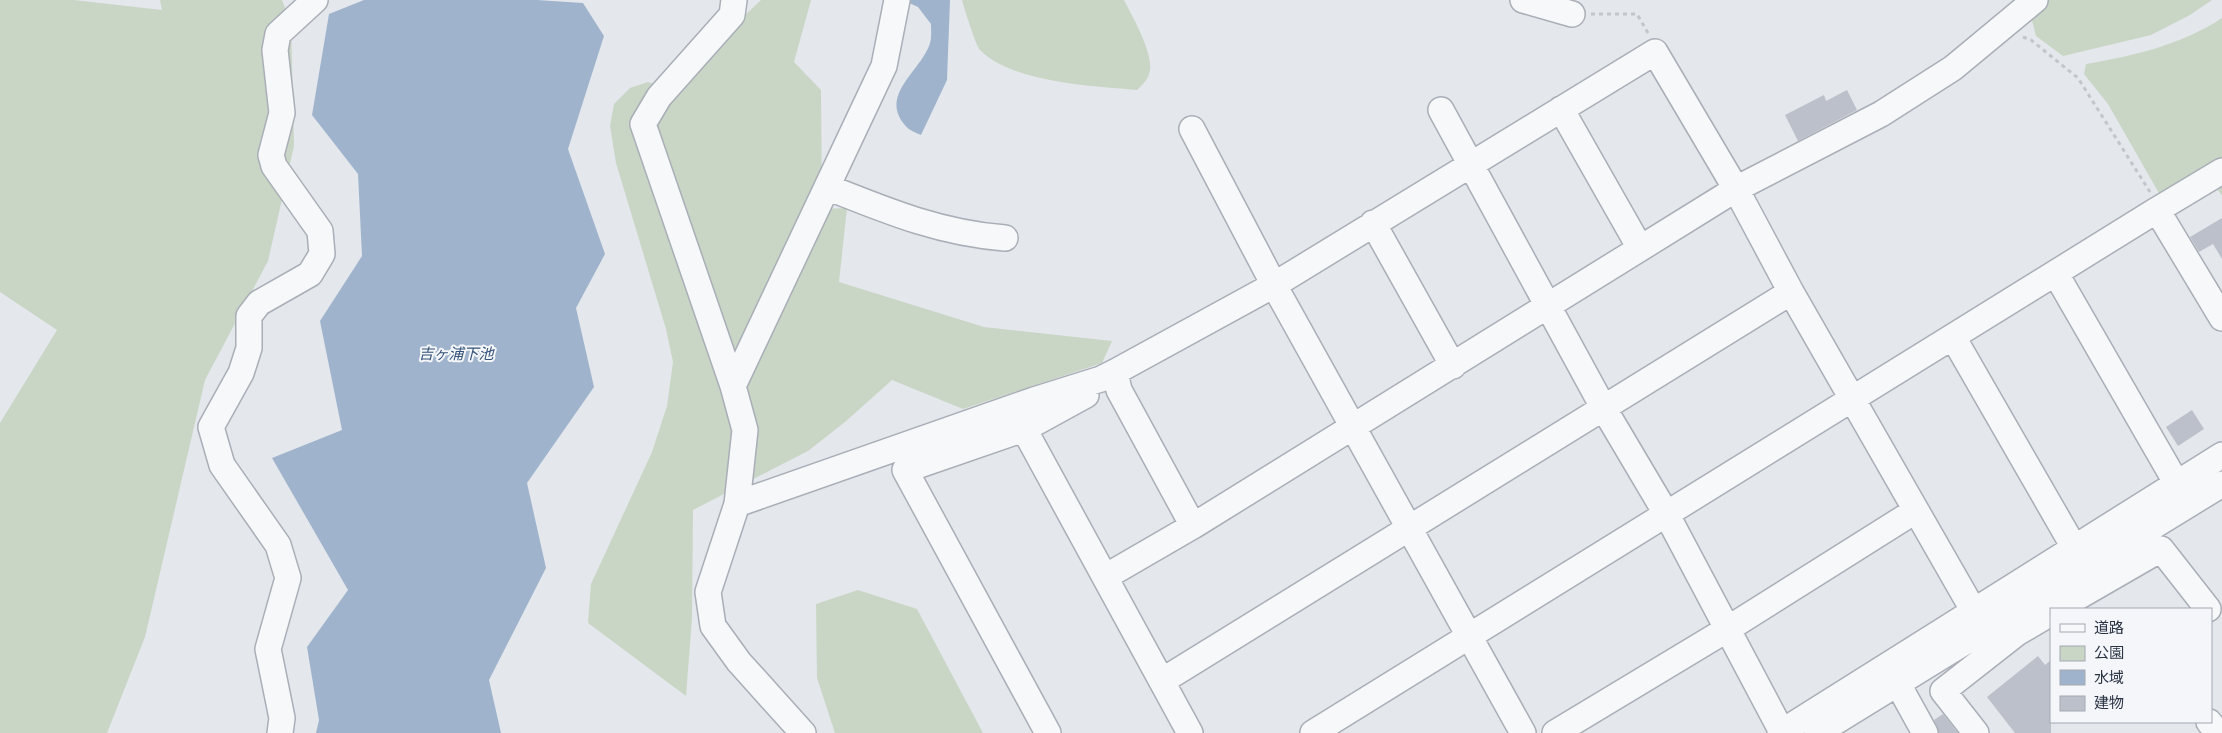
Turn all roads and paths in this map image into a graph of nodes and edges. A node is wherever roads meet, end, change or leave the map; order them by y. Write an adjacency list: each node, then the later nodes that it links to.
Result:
1 (315, 0): 52 (street)
2 (734, 0): 28 (street)
3 (898, 0): 14 (street)
4 (1523, 0): 6 (street)
5 (2035, 0): 7 (street)
6 (1572, 14): 8 (path)
7 (2002, 27): 15 (street); 16 (path)
8 (1655, 52): 9 (street); 15 (street)
9 (1561, 109): 12 (street); 19 (street)
10 (1441, 110): 12 (street)
11 (1192, 129): 21 (street)
12 (1471, 164): 17 (street); 23 (street)
13 (2222, 171): 16 (street)
14 (827, 187): 18 (street); 28 (street)
15 (1736, 189): 19 (street); 22 (street)
16 (2158, 210): 20 (street); 24 (street)
17 (1373, 223): 21 (street); 26 (street)
18 (1005, 238)
19 (1640, 248): 23 (street)
20 (2056, 274): 25 (street); 34 (street)
21 (1274, 285): 27 (street); 31 (street)
22 (1791, 292): 29 (street); 30 (street)
23 (1549, 306): 26 (street); 30 (street)
24 (2222, 318)
25 (1954, 337): 29 (street); 41 (street)
26 (1453, 366): 31 (street)
27 (1108, 375): 32 (street); 36 (street); 39 (street)
28 (733, 386): 36 (street)
29 (1853, 400): 37 (street); 38 (street)
30 (1603, 407): 38 (street); 40 (street)
31 (1353, 427): 39 (street); 40 (street)
32 (1024, 429): 42 (street); 54 (street)
33 (2222, 455): 34 (street)
34 (2178, 484): 41 (street)
35 (2222, 484): 47 (street)
36 (737, 504): 53 (street)
37 (1915, 511): 46 (street); 48 (street)
38 (1667, 516): 48 (street); 49 (street)
39 (1193, 526): 42 (street)
40 (1411, 528): 49 (street); 50 (street)
41 (2075, 549): 46 (street)
42 (1105, 578): 50 (street)
43 (2060, 608): 44 (street)
44 (2207, 608)
45 (2050, 613): 47 (street)
46 (1979, 620): 47 (street); 51 (street); 59 (street)
47 (2011, 625): 62 (street)
48 (1726, 630): 58 (street); 59 (street)
49 (1470, 636): 56 (street); 57 (street)
50 (1162, 681): 55 (street)
51 (1898, 684): 60 (street); 61 (street)
52 (280, 733)
53 (804, 733)
54 (1048, 733)
55 (1190, 733)
56 (1313, 733)
57 (1523, 733)
58 (1555, 733)
59 (1781, 733)
60 (1816, 733)
61 (1925, 733)
62 (1976, 733)

